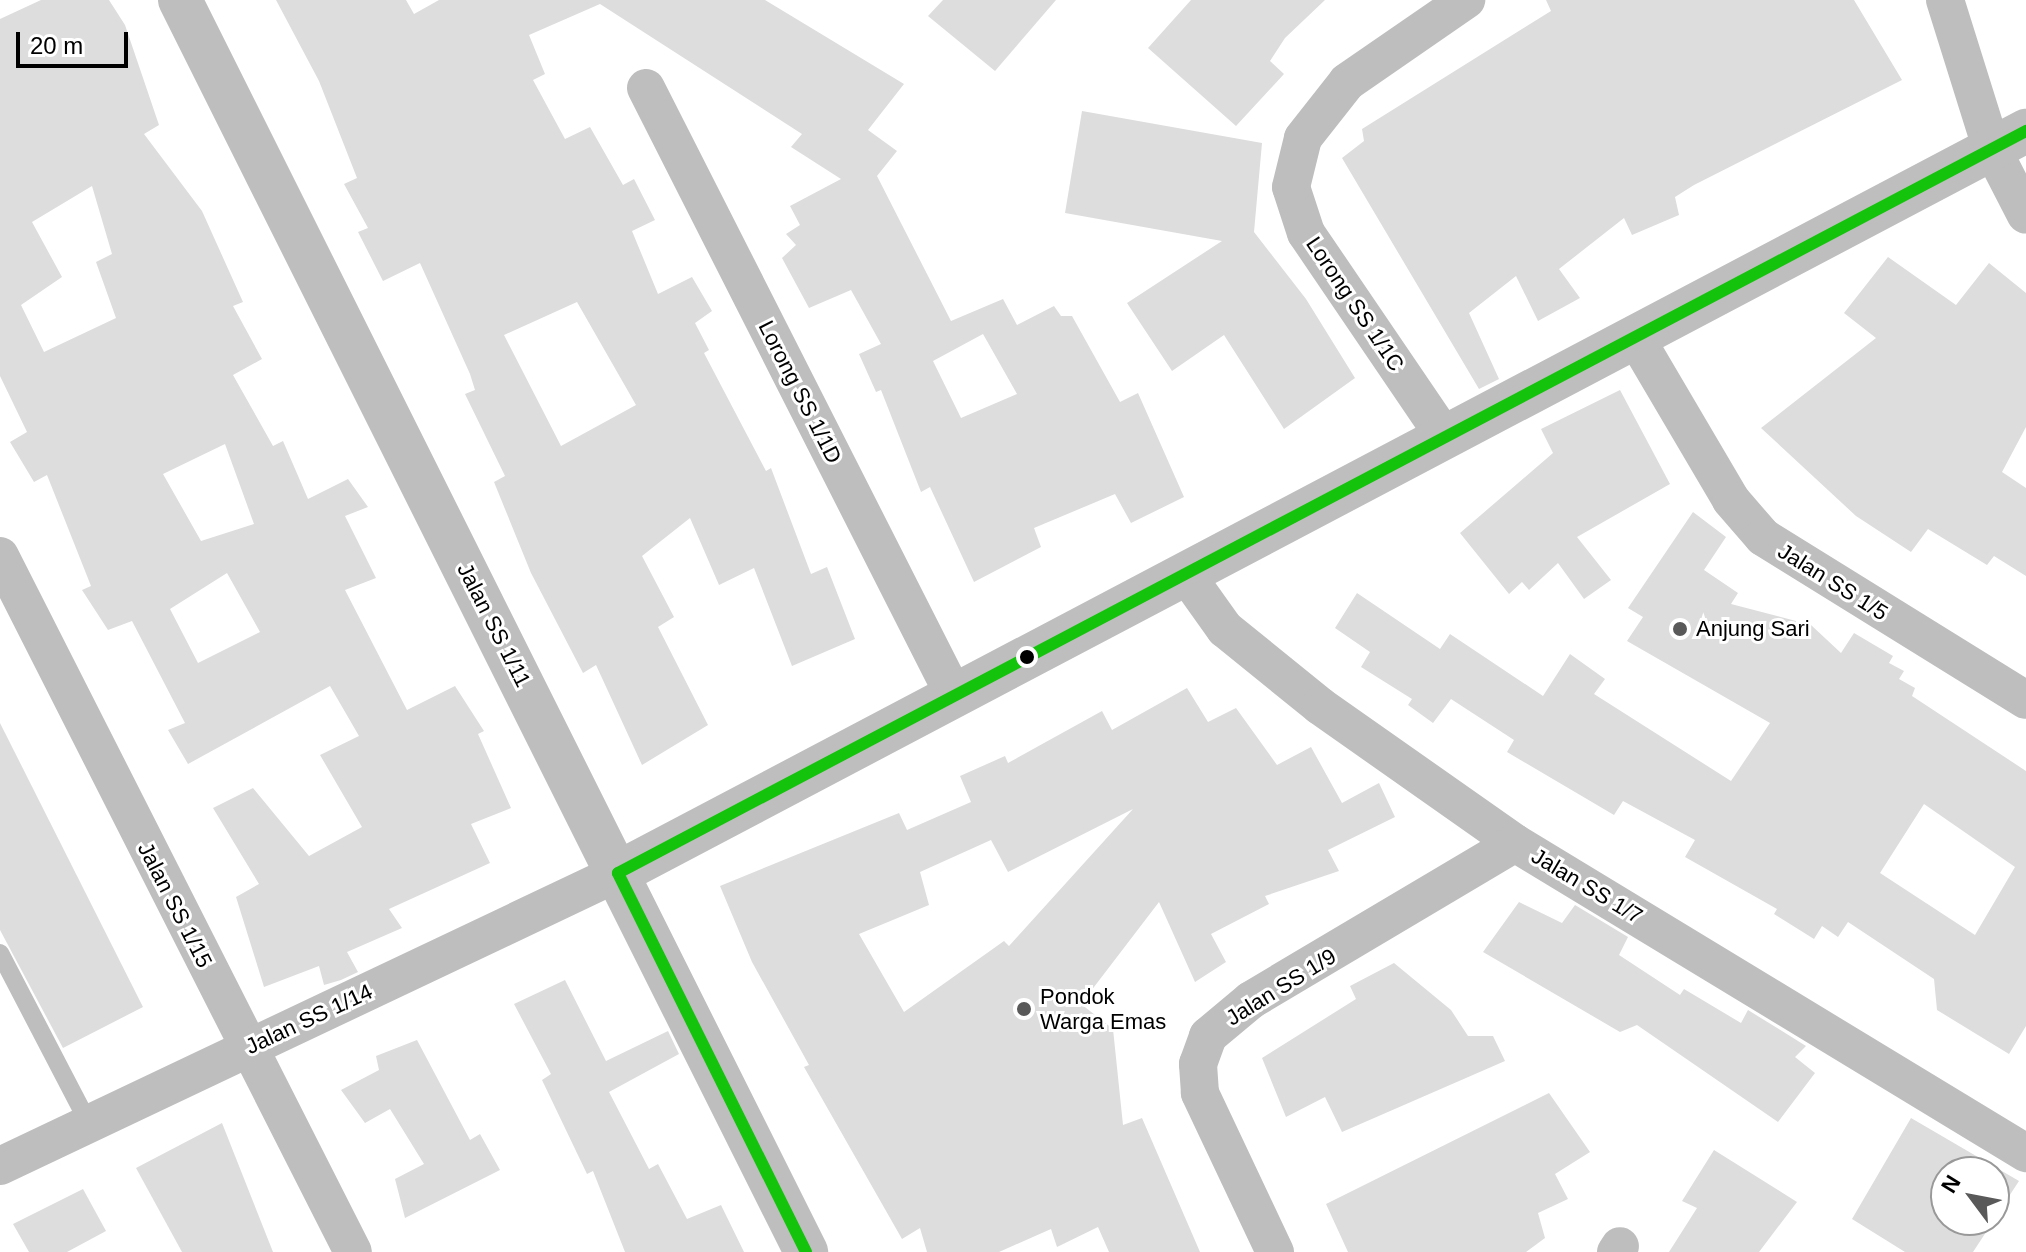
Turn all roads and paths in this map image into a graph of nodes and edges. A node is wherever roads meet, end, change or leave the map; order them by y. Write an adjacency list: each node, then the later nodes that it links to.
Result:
1 (180, 0): 14 (street, Jalan SS 1/11)
2 (1466, 0): 8 (street, Lorong SS 1/1C)
3 (1945, 0): 5 (street)
4 (646, 88): 11 (street, Lorong SS 1/1D)
5 (2008, 139): 6 (street); 7 (street)
6 (2026, 215)
7 (1634, 335): 8 (street); 12 (street, Jalan SS 1/5)
8 (1444, 436): 10 (street)
9 (0, 556): 16 (street, Jalan SS 1/15)
10 (1185, 573): 11 (street); 13 (street, Jalan SS 1/7)
11 (954, 695): 14 (street)
12 (2026, 700)
13 (1515, 843): 18 (street, Jalan SS 1/7); 22 (street, Jalan SS 1/9)
14 (618, 873): 16 (street, Jalan SS 1/14); 21 (street, Jalan SS 1/11)
15 (0, 953): 17 (lane)
16 (247, 1049): 17 (street, Jalan SS 1/14); 20 (street, Jalan SS 1/15)
17 (88, 1122): 19 (street, Jalan SS 1/14)
18 (2026, 1153)
19 (0, 1166)
20 (353, 1252)
21 (806, 1252)
22 (1275, 1252)

